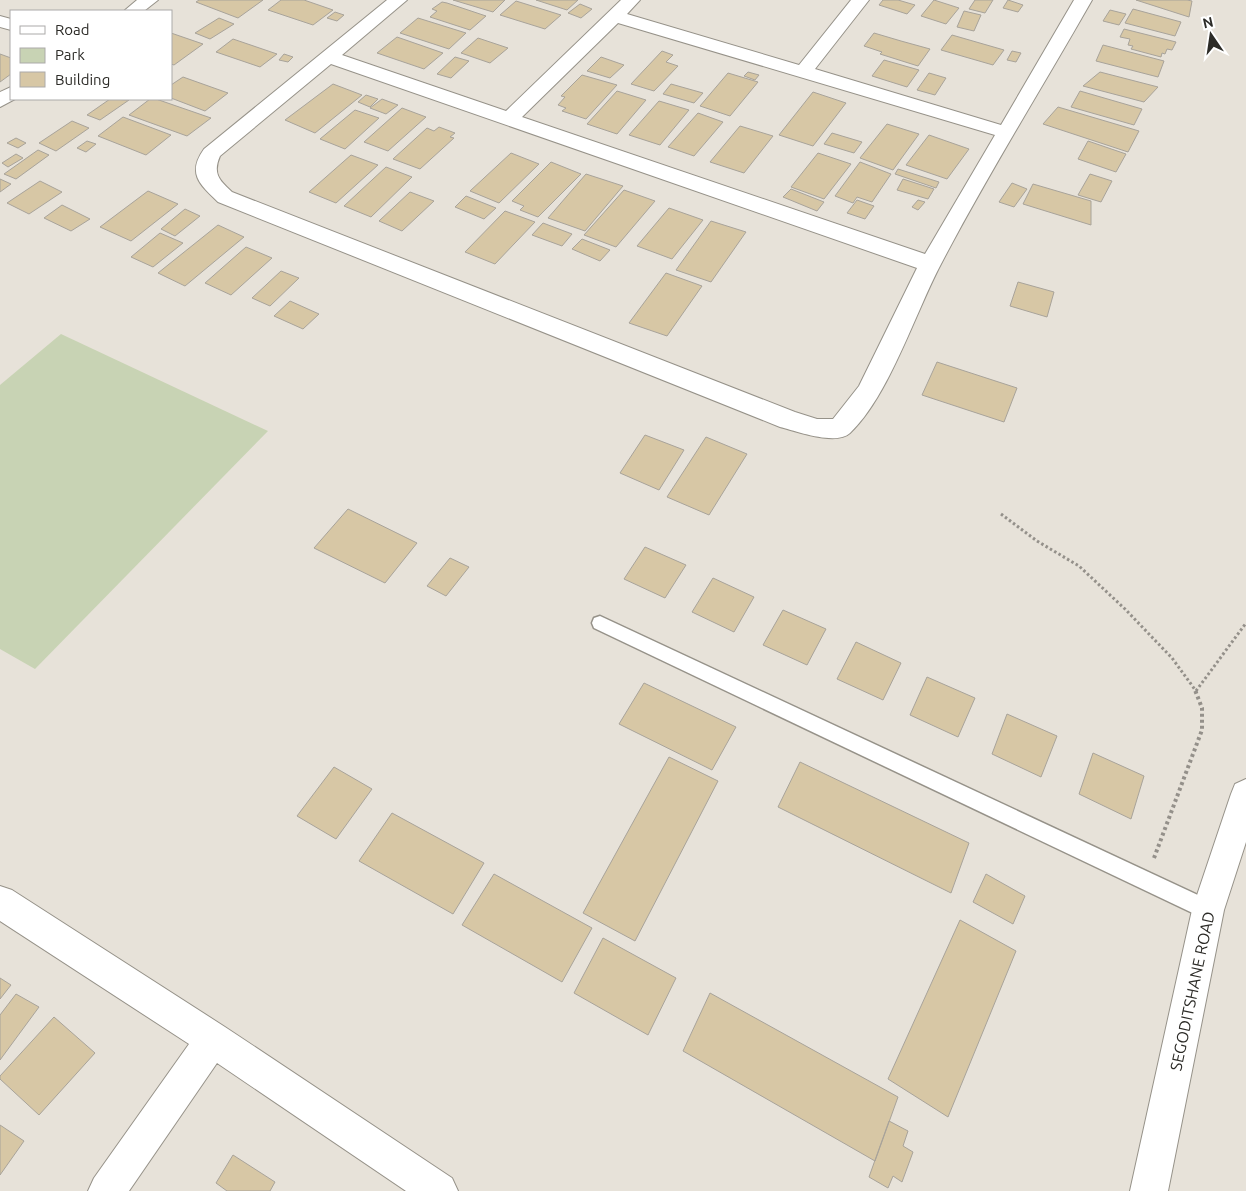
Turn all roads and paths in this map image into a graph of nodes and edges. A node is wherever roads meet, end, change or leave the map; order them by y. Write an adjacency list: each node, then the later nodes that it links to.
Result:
1 (149, 0): 6 (street)
2 (398, 0): 8 (street)
3 (631, 0): 7 (street)
4 (860, 0): 9 (street)
5 (1083, 0): 11 (street)
6 (134, 10)
7 (615, 16): 9 (street); 10 (street)
8 (329, 57): 10 (street); 12 (street)
9 (804, 71): 11 (street)
10 (509, 118): 12 (street)
11 (1005, 132): 12 (street)
12 (930, 264)
13 (1001, 514): 16 (path)
14 (600, 623): 18 (lane)
15 (1246, 623): 16 (path)
16 (1196, 691): 18 (path)
17 (1246, 794): 20 (street, SEGODITSHANE ROAD)
18 (1145, 881): 20 (lane)
19 (0, 902): 21 (street)
20 (1208, 910): 24 (street, SEGODITSHANE ROAD)
21 (213, 1039): 22 (street); 23 (street)
22 (107, 1191)
23 (439, 1191)
24 (1149, 1191)

